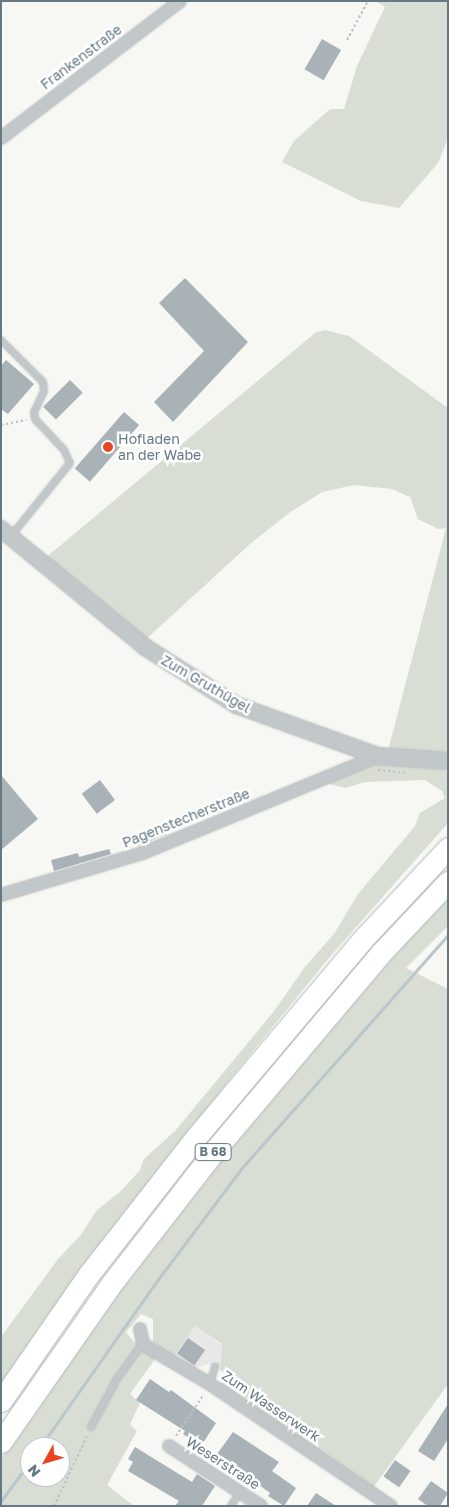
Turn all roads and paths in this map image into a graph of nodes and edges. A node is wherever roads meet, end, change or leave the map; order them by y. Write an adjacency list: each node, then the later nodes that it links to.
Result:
1 (180, 1): 4 (street, Frankenstraße)
2 (368, 1): 3 (path)
3 (346, 40)
4 (1, 138)
5 (1, 340): 6 (lane)
6 (35, 419): 7 (path); 8 (lane)
7 (1, 425)
8 (6, 533): 9 (street, Zum Gruthügel)
9 (378, 756): 10 (street, Zum Gruthügel); 13 (street, Pagenstecherstraße)
10 (448, 761)
11 (448, 848): 18 (highway, B 68)
12 (448, 882): 20 (highway, B 68)
13 (1, 895)
14 (140, 1329): 15 (street)
15 (142, 1343): 17 (street, Zum Wasserwerk); 19 (lane)
16 (215, 1367): 17 (lane)
17 (210, 1384): 21 (path); 26 (street, Zum Wasserwerk)
18 (1, 1401)
19 (91, 1426): 23 (path)
20 (1, 1442)
21 (169, 1446): 22 (street, Weserstraße)
22 (240, 1492): 24 (lane); 25 (street, Weserstraße)
23 (54, 1506)
24 (231, 1506)
25 (261, 1506)
26 (391, 1506)

